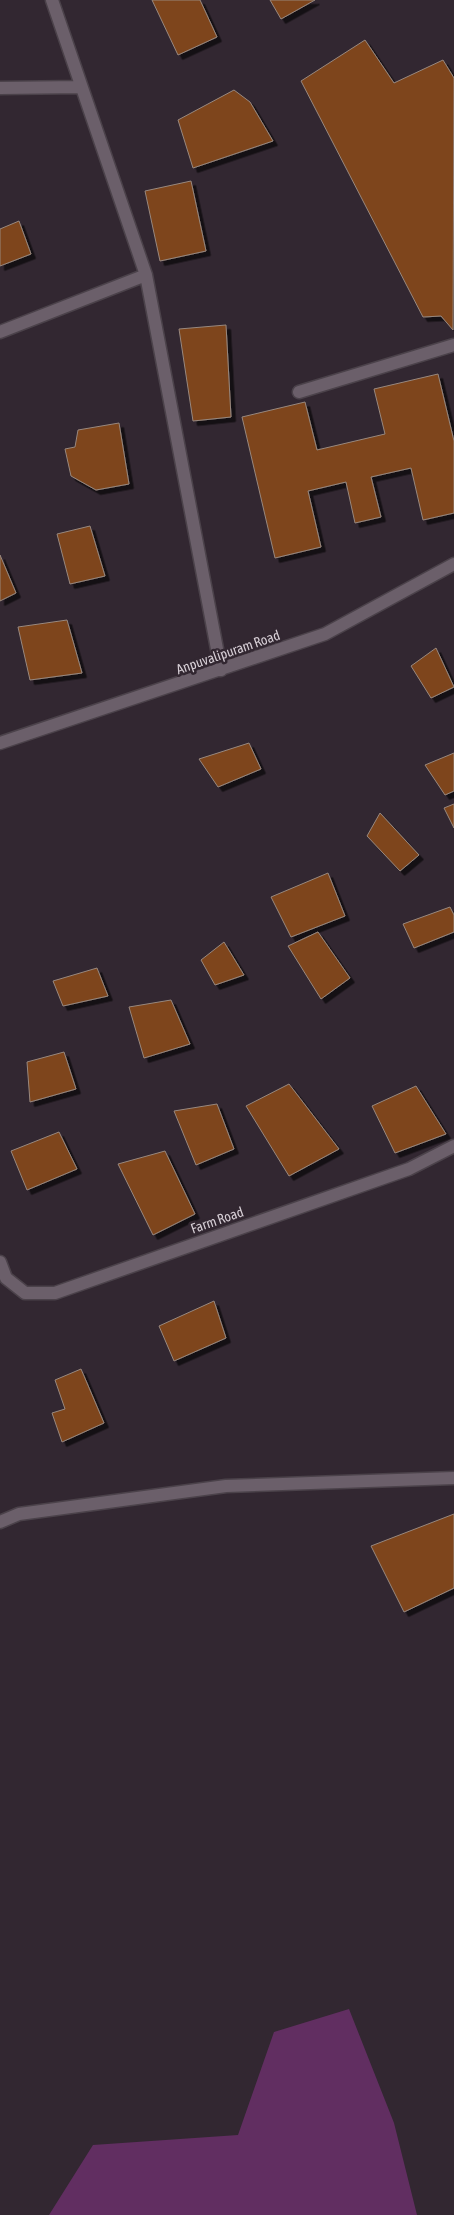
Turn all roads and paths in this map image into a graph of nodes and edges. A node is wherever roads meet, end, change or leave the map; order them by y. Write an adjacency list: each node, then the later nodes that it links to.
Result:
1 (52, 0): 2 (street)
2 (81, 87): 3 (street); 4 (street)
3 (0, 88)
4 (146, 275): 5 (street); 9 (street)
5 (0, 332)
6 (454, 344): 7 (street)
7 (299, 392)
8 (454, 564): 9 (street, Anpuvalipuram Road)
9 (221, 670): 10 (street, Anpuvalipuram Road)
10 (0, 743)
11 (454, 1146): 12 (street, Farm Road)
12 (0, 1262)
13 (454, 1478): 14 (street)
14 (0, 1522)

